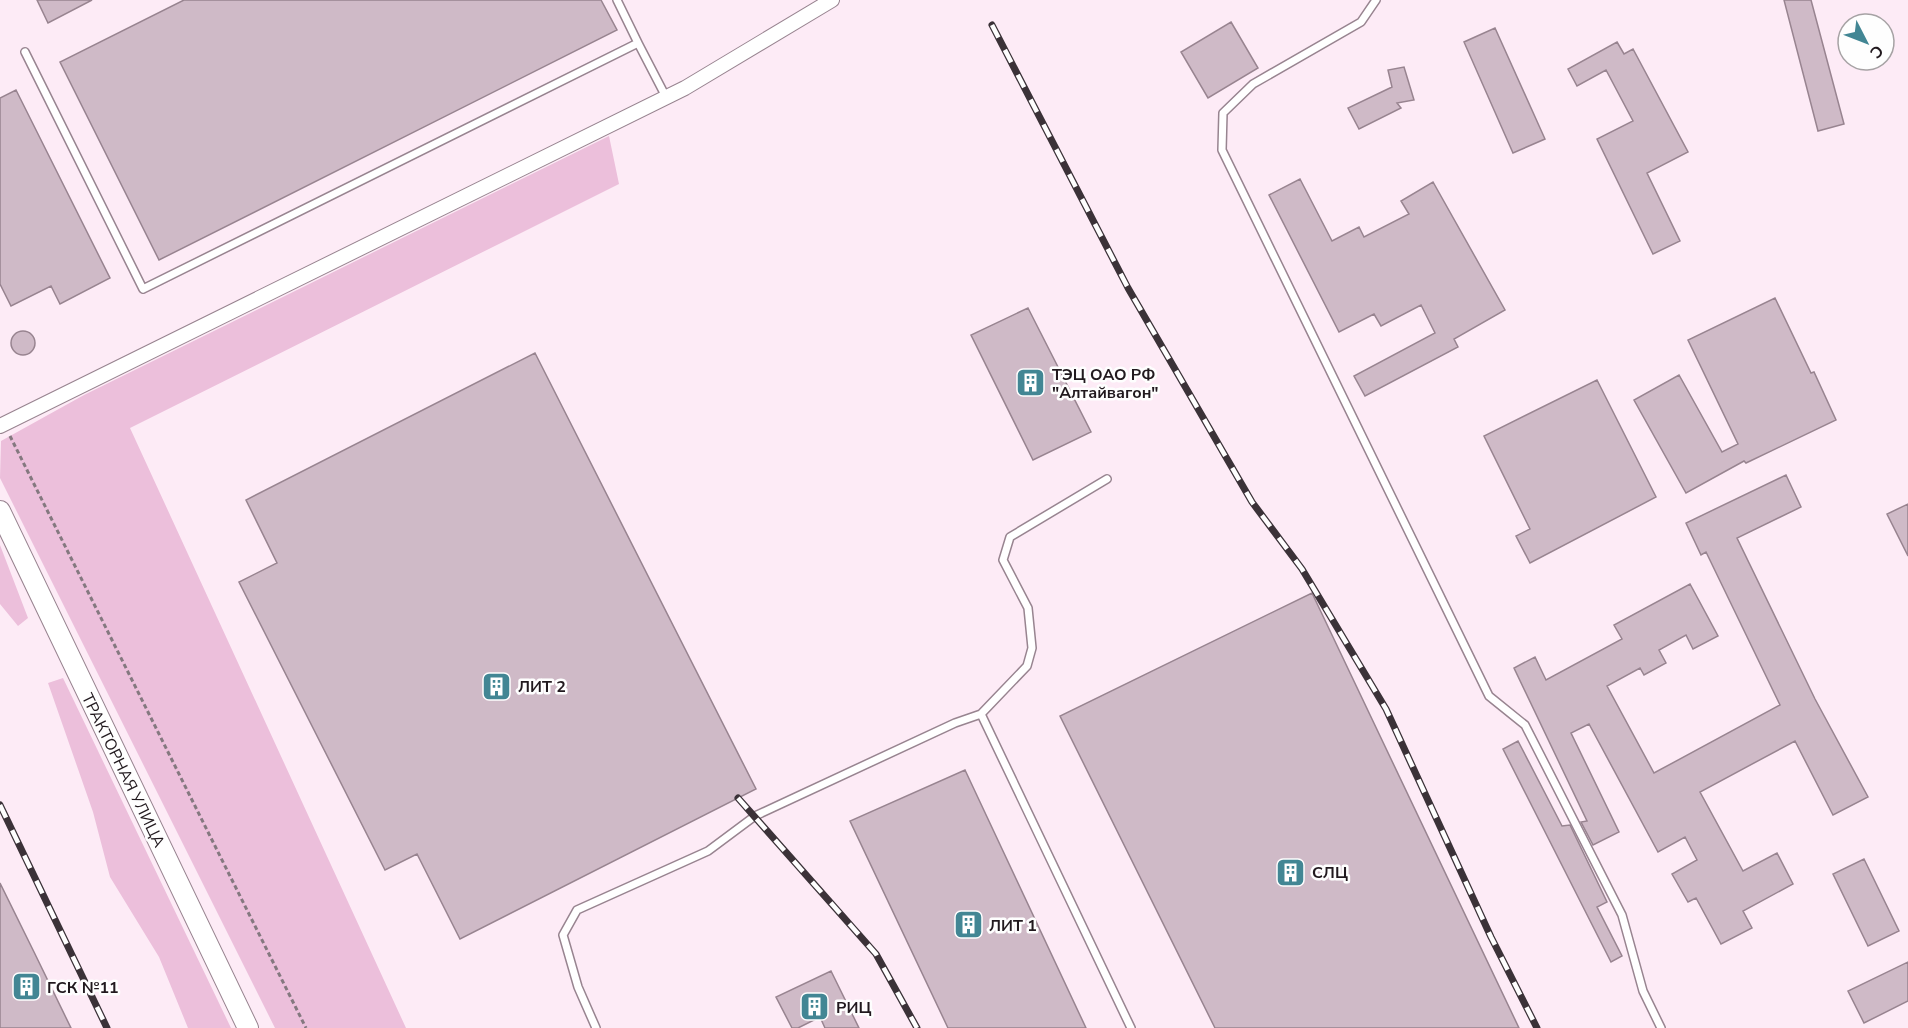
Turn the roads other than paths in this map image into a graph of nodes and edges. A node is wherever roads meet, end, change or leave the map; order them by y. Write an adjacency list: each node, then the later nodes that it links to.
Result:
1 (617, 0): 4 (lane)
2 (832, 0): 6 (street)
3 (1376, 0): 14 (lane)
4 (638, 43): 5 (lane); 6 (lane)
5 (25, 52)
6 (666, 97): 7 (street)
7 (2, 425)
8 (1107, 479): 10 (lane)
9 (0, 511): 11 (street, ТРАКТОРНАЯ УЛИЦА)
10 (981, 714): 12 (lane); 13 (lane)
11 (248, 1028)
12 (597, 1028)
13 (1131, 1028)
14 (1661, 1028)

